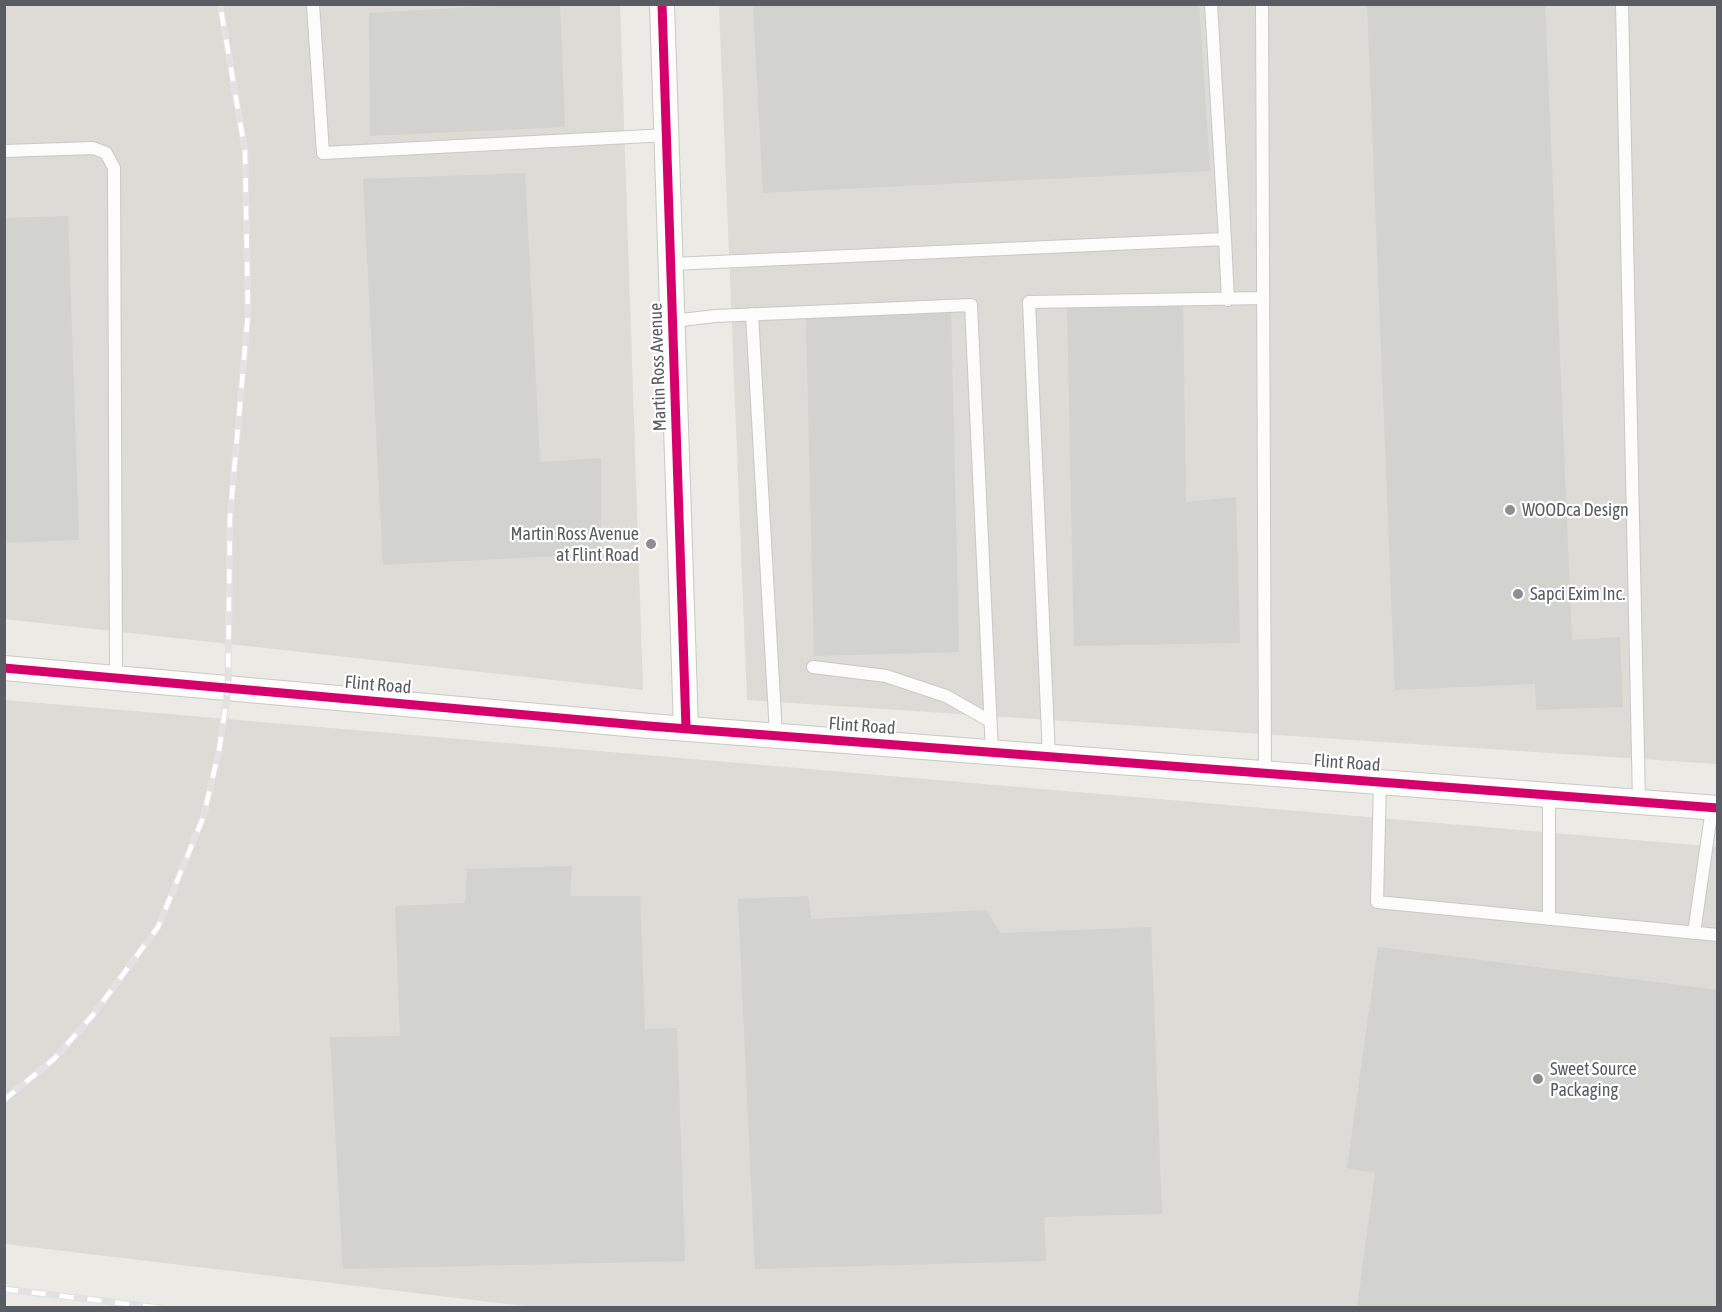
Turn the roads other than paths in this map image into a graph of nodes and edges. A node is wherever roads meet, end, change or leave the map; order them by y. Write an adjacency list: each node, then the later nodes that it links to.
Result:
1 (313, 4): 6 (lane)
2 (662, 4): 6 (street, Martin Ross Avenue)
3 (1211, 4): 8 (lane)
4 (1263, 4): 10 (lane)
5 (1622, 4): 25 (lane)
6 (668, 135): 9 (street, Martin Ross Avenue)
7 (4, 151): 16 (lane)
8 (1226, 239): 9 (lane); 11 (lane)
9 (672, 264): 13 (street, Martin Ross Avenue)
10 (1262, 298): 11 (lane); 22 (lane)
11 (1228, 300): 21 (lane)
12 (752, 314): 13 (lane); 17 (lane); 19 (lane)
13 (674, 321): 18 (street, Martin Ross Avenue)
14 (4, 668): 16 (street, Flint Road)
15 (813, 668): 17 (lane)
16 (116, 678): 18 (street, Flint Road)
17 (990, 721): 20 (lane)
18 (686, 728): 19 (street, Flint Road)
19 (776, 735): 20 (street, Flint Road)
20 (992, 752): 21 (street, Flint Road)
21 (1049, 757): 22 (street, Flint Road)
22 (1265, 773): 23 (street, Flint Road)
23 (1380, 782): 24 (street, Flint Road); 27 (lane)
24 (1549, 795): 25 (street, Flint Road); 27 (lane)
25 (1639, 802): 26 (street, Flint Road)
26 (1715, 808): 28 (lane)
27 (1549, 919): 28 (lane)
28 (1694, 933): 29 (lane)
29 (1718, 935)

